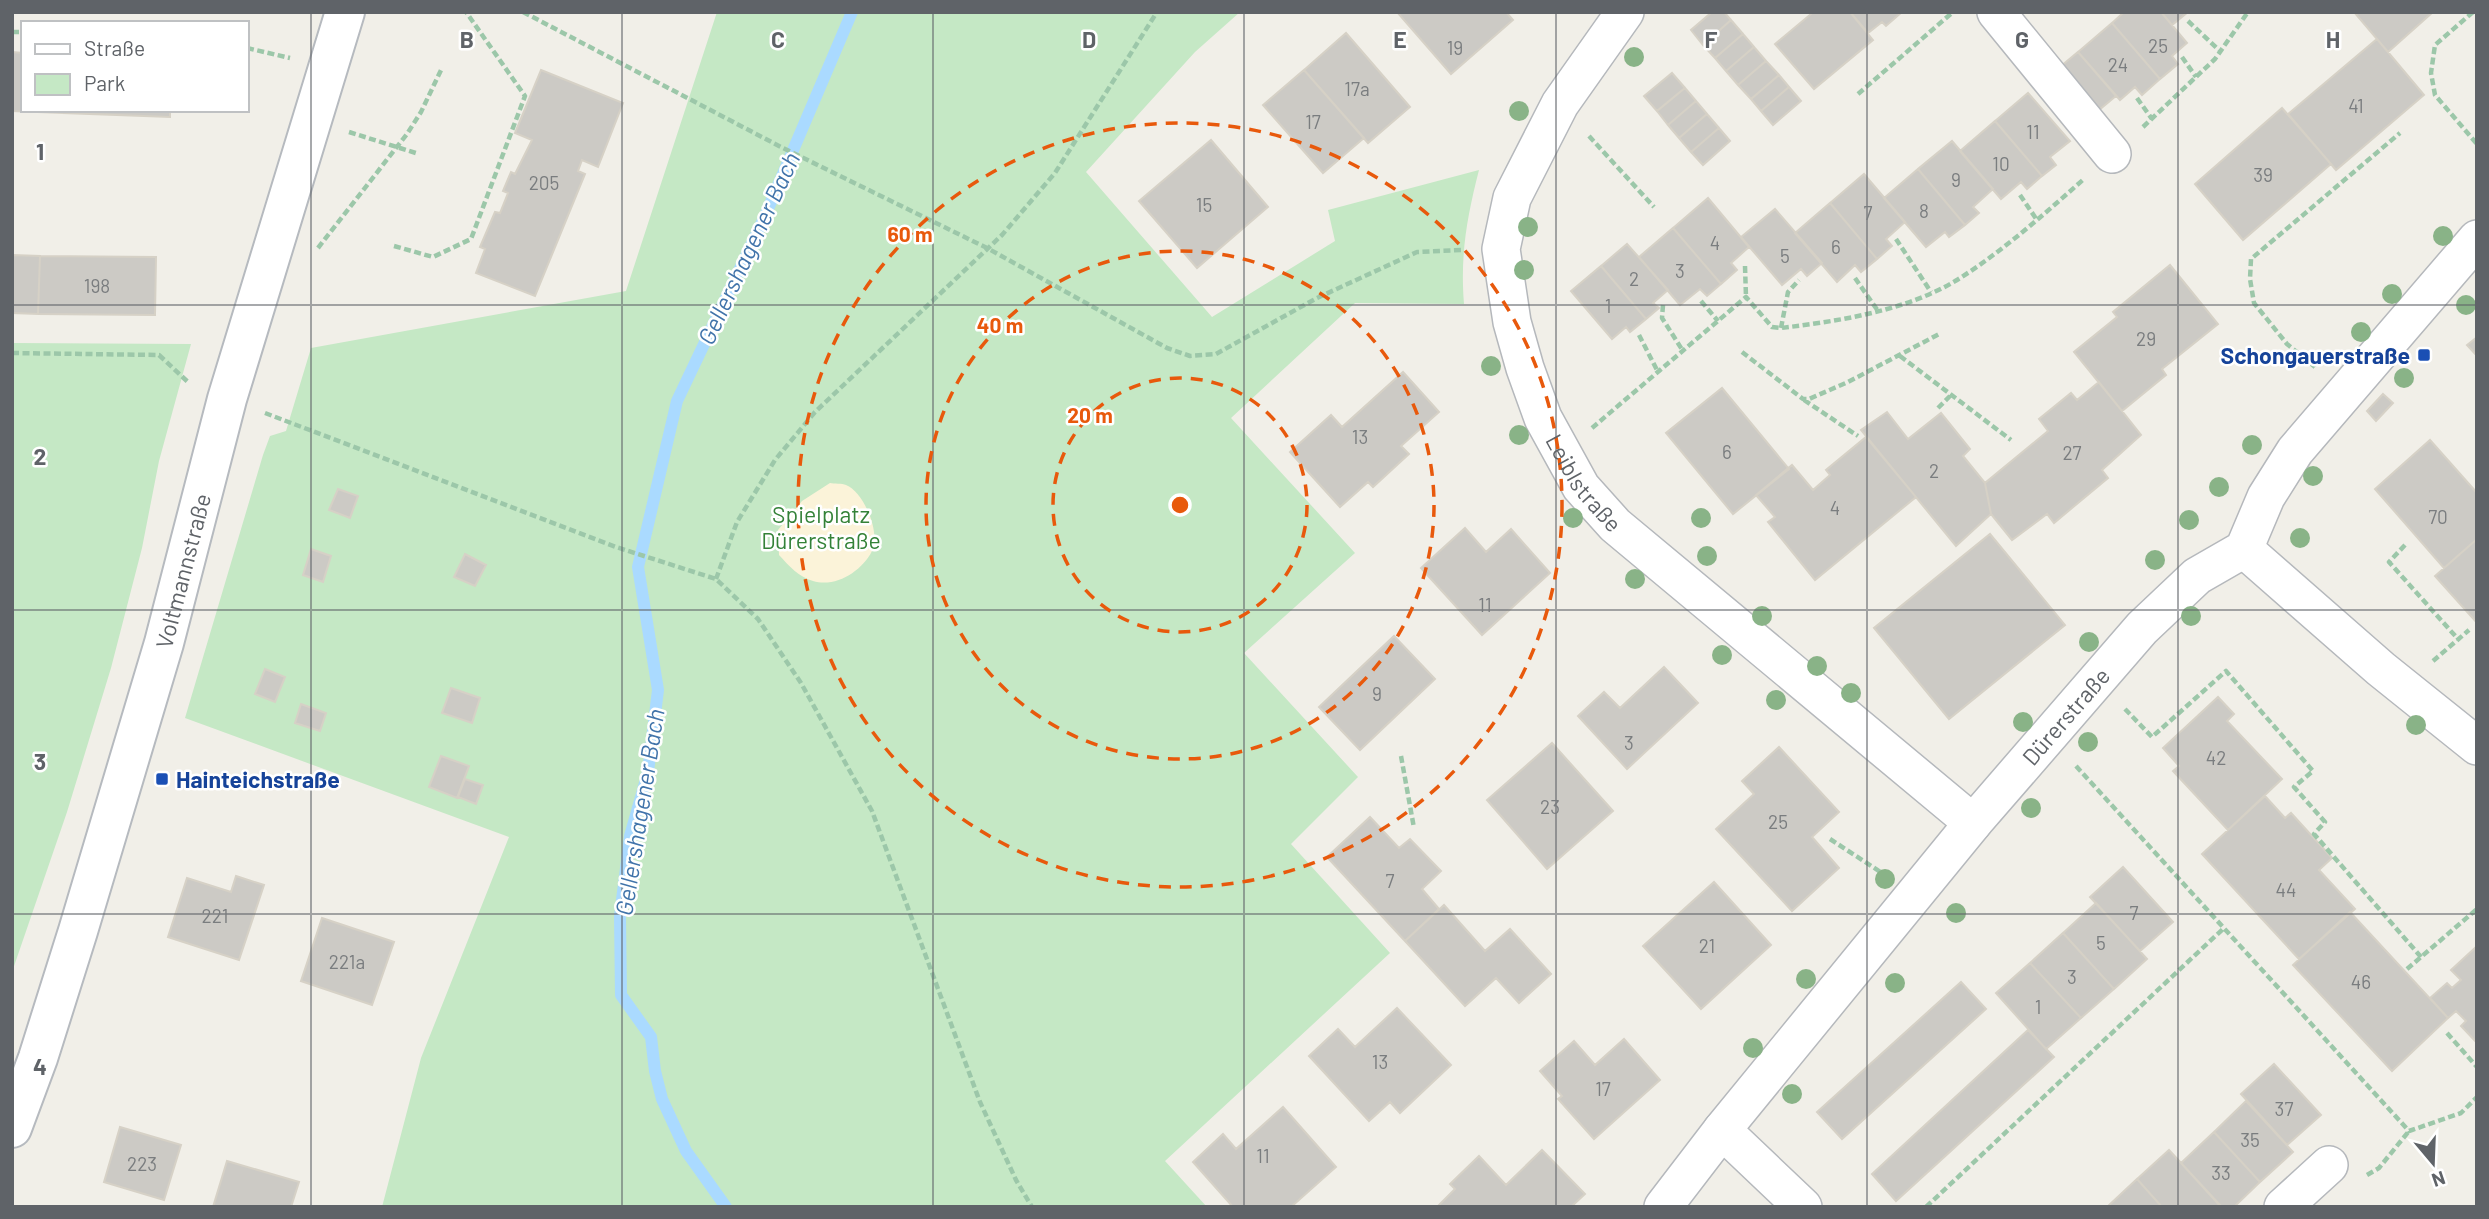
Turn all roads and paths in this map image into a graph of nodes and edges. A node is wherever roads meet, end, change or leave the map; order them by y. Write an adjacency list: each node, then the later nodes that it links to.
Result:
1 (345, 12): 19 (street, Voltmannstraße)
2 (466, 12): 30 (path)
3 (523, 12): 31 (path)
4 (1157, 12): 31 (path)
5 (1625, 12): 17 (street, Leiblstraße)
6 (1954, 12): 15 (path)
7 (1996, 12): 24 (street)
8 (2248, 12): 11 (path)
9 (2473, 12): 21 (path)
10 (2188, 20): 11 (path)
11 (2220, 51): 14 (path)
12 (2182, 57): 14 (path)
13 (442, 68): 22 (path)
14 (2196, 77): 18 (path)
15 (1858, 94)
16 (2137, 98): 18 (path)
17 (1560, 104): 26 (path); 32 (street, Leiblstraße)
18 (2152, 119): 24 (path)
19 (312, 120): 22 (path); 53 (street, Voltmannstraße)
20 (2400, 133): 51 (path)
21 (2477, 144)
22 (398, 147): 23 (path); 33 (path)
23 (419, 154)
24 (2112, 154): 27 (path)
25 (2020, 195): 27 (path)
26 (1654, 207)
27 (2038, 220): 37 (path)
28 (1896, 239): 37 (path)
29 (2477, 239): 51 (street)
30 (394, 246)
31 (987, 248): 32 (path); 61 (path)
32 (1501, 249): 58 (street, Leiblstraße)
33 (314, 253)
34 (1745, 266): 38 (path)
35 (1855, 278): 41 (path)
36 (1799, 280): 43 (path)
37 (1931, 292): 41 (path)
38 (1746, 297): 42 (path); 43 (path)
39 (1701, 301): 42 (path)
40 (1663, 305): 46 (path)
41 (1878, 311): 43 (path)
42 (1718, 321): 46 (path)
43 (1781, 328)
44 (1941, 333): 49 (path)
45 (1639, 335): 50 (path)
46 (1682, 351): 50 (path)
47 (1742, 352): 54 (path)
48 (12, 353): 53 (path)
49 (1900, 356): 52 (path); 54 (path)
50 (1658, 372): 58 (path)
51 (2345, 392): 60 (street)
52 (1950, 396): 55 (path); 57 (path)
53 (227, 399): 61 (path); 78 (street, Voltmannstraße)
54 (1803, 399): 56 (path)
55 (1938, 408)
56 (1858, 436)
57 (2011, 440)
58 (1562, 454): 67 (street, Leiblstraße)
59 (2405, 545): 62 (path)
60 (2244, 550): 63 (street, Dürerstraße); 65 (street)
61 (716, 579): 81 (path)
62 (2458, 639)
63 (2098, 680): 64 (street, Dürerstraße); 73 (path)
64 (2049, 737): 67 (street, Dürerstraße); 72 (path)
65 (2477, 746)
66 (1401, 756): 68 (path)
67 (1973, 823): 70 (street, Dürerstraße)
68 (1414, 828)
69 (1830, 839): 70 (path)
70 (1914, 895): 79 (street, Dürerstraße)
71 (2477, 909): 73 (path)
72 (2224, 928): 77 (path); 84 (path)
73 (2421, 957): 74 (path)
74 (2407, 970)
75 (2447, 1033): 76 (path)
76 (2477, 1067)
77 (2477, 1097)
78 (12, 1128)
79 (1722, 1130): 82 (street, Dürerstraße); 83 (street)
80 (2329, 1166): 85 (street)
81 (1032, 1207)
82 (1663, 1207)
83 (1803, 1207)
84 (1926, 1207)
85 (2283, 1207)

